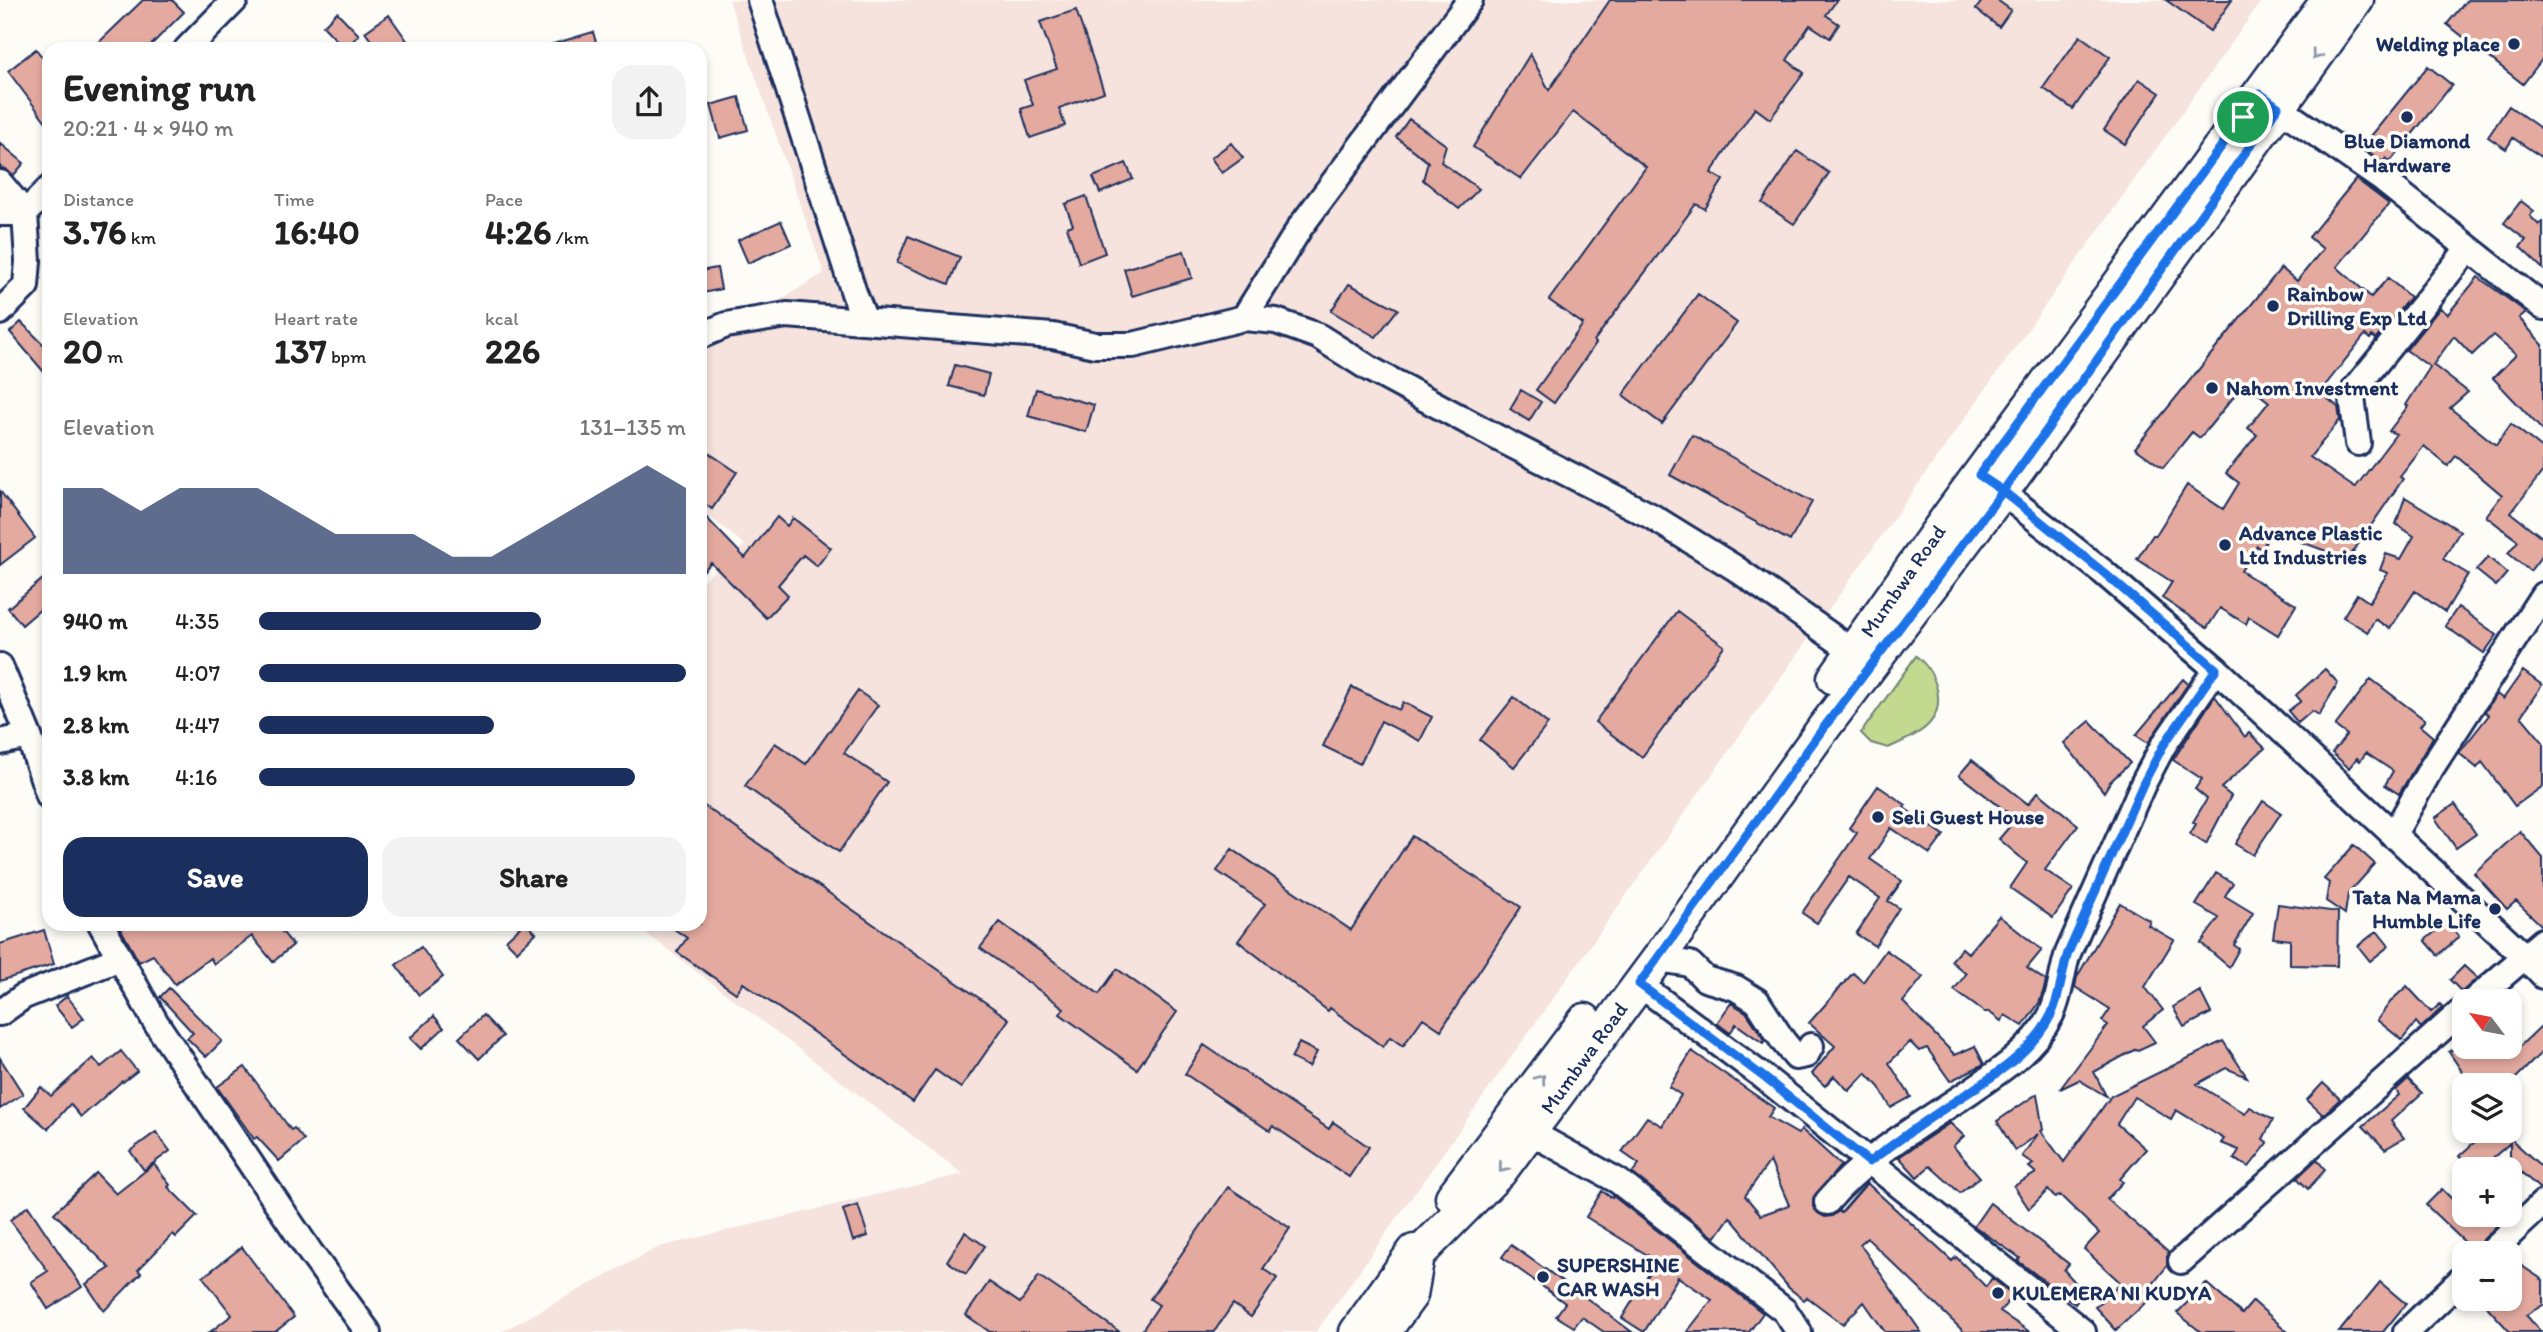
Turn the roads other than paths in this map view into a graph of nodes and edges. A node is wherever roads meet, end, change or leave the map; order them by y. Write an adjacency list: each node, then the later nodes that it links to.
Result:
1 (235, 0): 6 (street)
2 (760, 0): 16 (street)
3 (1470, 0): 15 (street)
4 (2328, 0): 7 (main road, Mumbwa Road)
5 (2357, 0): 7 (main road, Mumbwa Road, one-way to 7)
6 (194, 42)
7 (2269, 101): 12 (street); 19 (main road, Mumbwa Road)
8 (0, 183): 11 (street)
9 (42, 196): 11 (street)
10 (0, 213): 11 (street)
11 (25, 213): 14 (street)
12 (2468, 249): 13 (street); 18 (street)
13 (2543, 307)
14 (0, 312)
15 (1244, 318): 16 (street); 21 (street)
16 (865, 321): 17 (street)
17 (707, 333)
18 (2358, 443)
19 (1991, 483): 21 (main road, Mumbwa Road); 23 (street); 31 (main road, Mumbwa Road)
20 (2543, 595): 27 (street)
21 (1854, 652): 46 (main road, Mumbwa Road, one-way to 21)
22 (0, 666): 24 (street)
23 (2216, 669): 27 (street); 39 (street)
24 (29, 736): 25 (street); 26 (street)
25 (0, 742)
26 (42, 775)
27 (2393, 836): 29 (street)
28 (105, 931): 30 (street)
29 (2533, 948): 32 (street); 34 (street)
30 (120, 958): 35 (street); 45 (street)
31 (1658, 959): 33 (main road, Mumbwa Road); 37 (street)
32 (2543, 976)
33 (1639, 984): 38 (main road, Mumbwa Road); 39 (street)
34 (2487, 989)
35 (0, 1013)
36 (2452, 1020): 43 (street)
37 (1811, 1046)
38 (1530, 1132): 47 (main road, Mumbwa Road, one-way to 47); 48 (street)
39 (1869, 1162): 40 (street); 49 (street)
40 (1827, 1202)
41 (2543, 1203): 42 (street)
42 (2503, 1241)
43 (2181, 1261)
44 (2452, 1288): 50 (street)
45 (368, 1332)
46 (1356, 1332)
47 (1384, 1332)
48 (1799, 1332)
49 (2083, 1332)
50 (2406, 1332)

